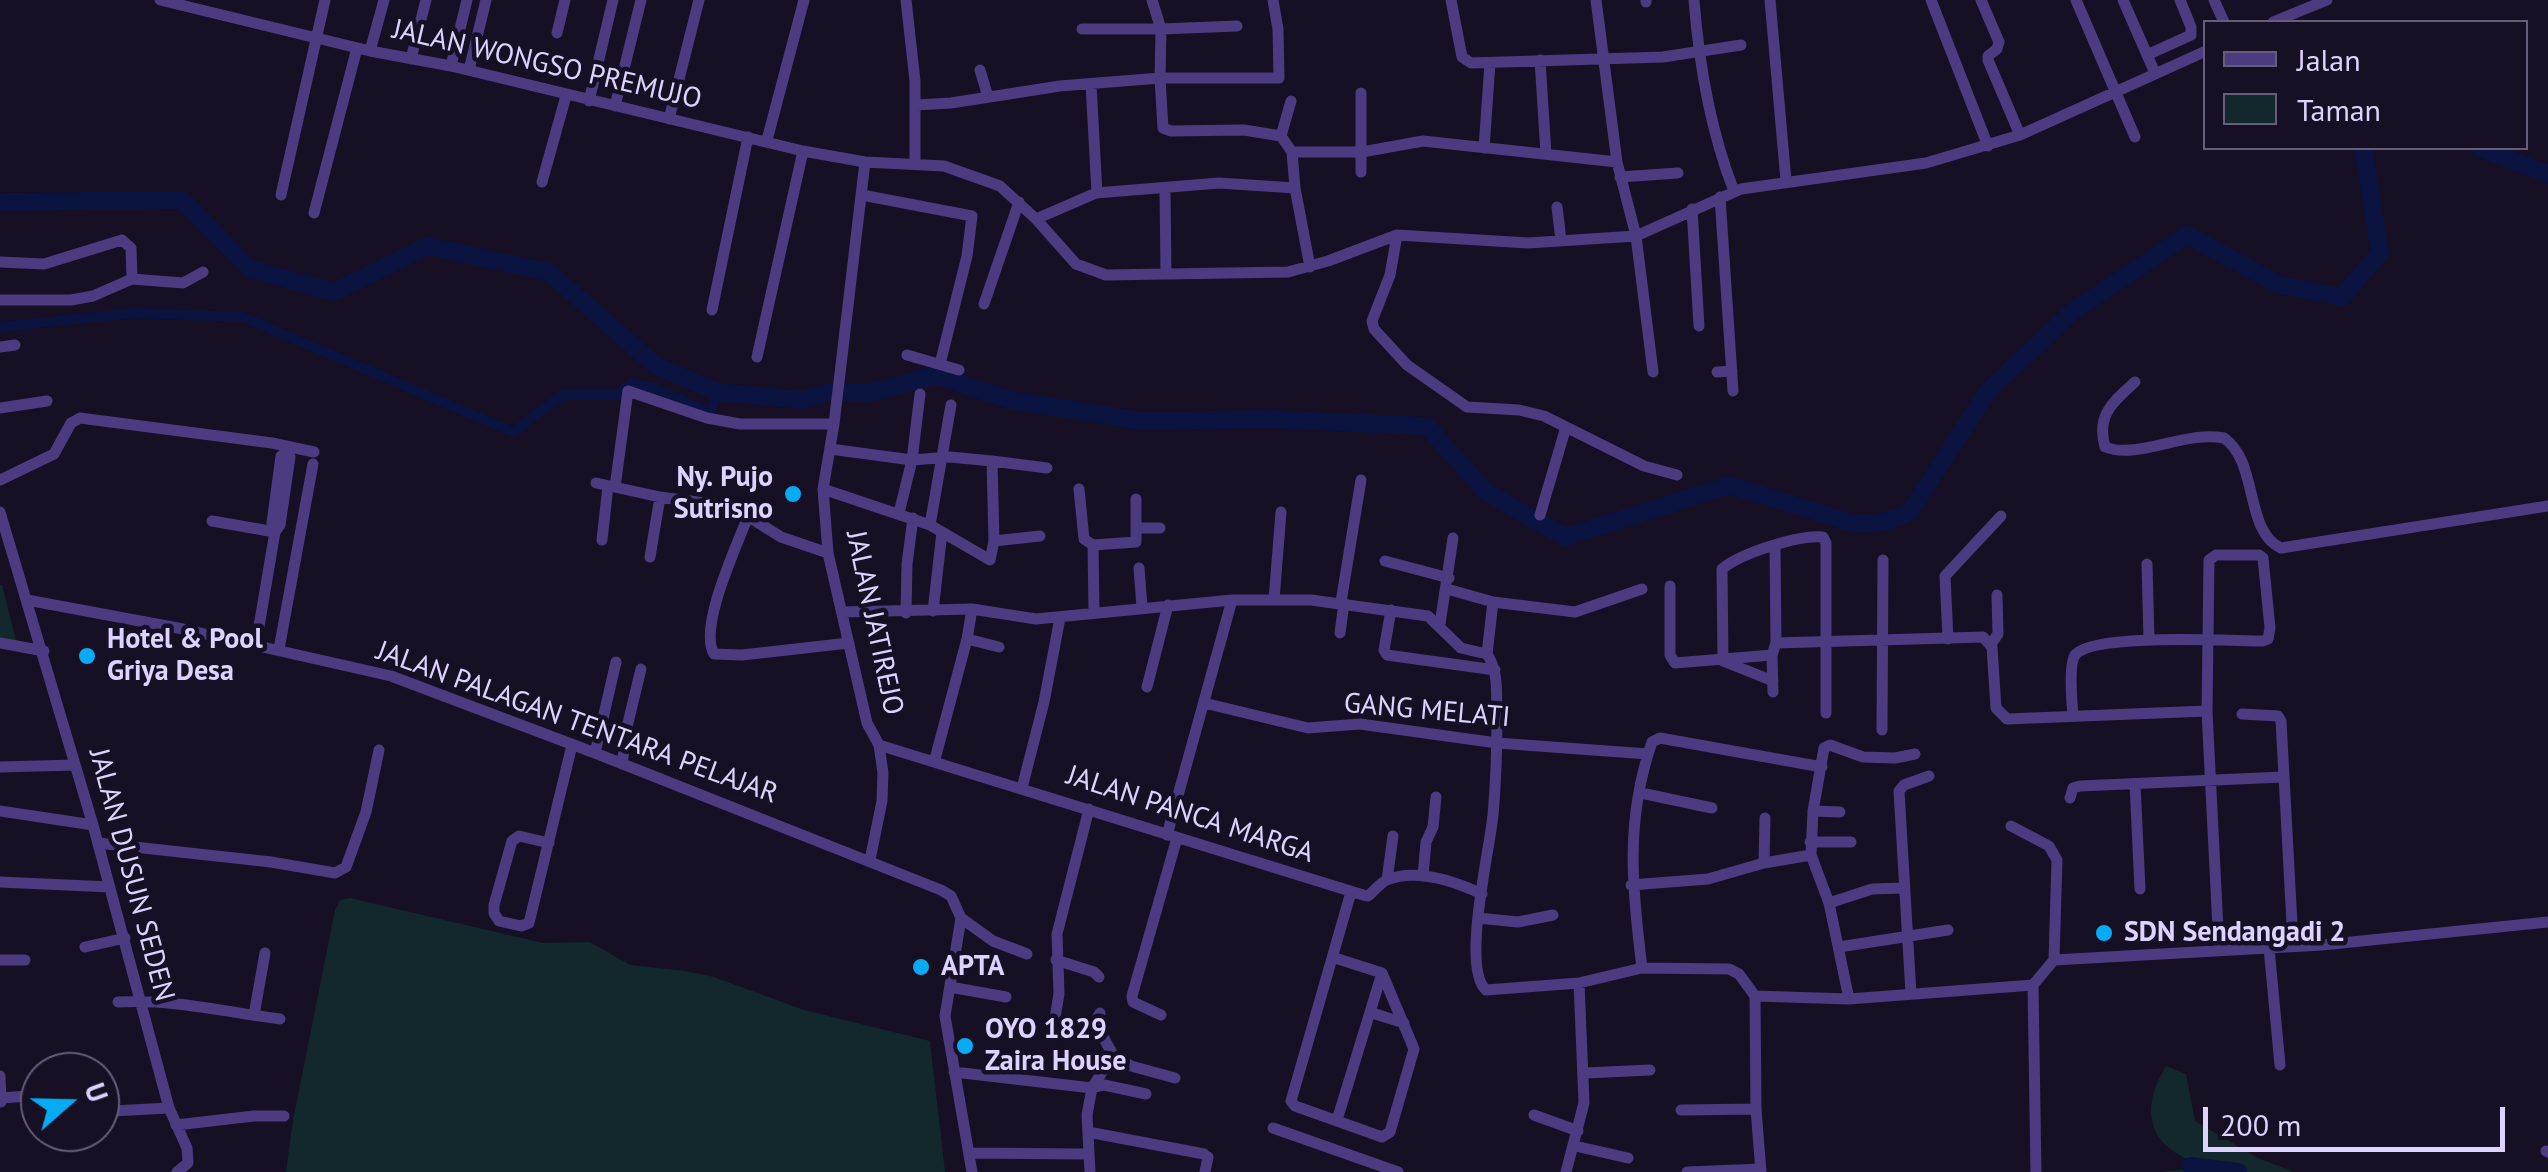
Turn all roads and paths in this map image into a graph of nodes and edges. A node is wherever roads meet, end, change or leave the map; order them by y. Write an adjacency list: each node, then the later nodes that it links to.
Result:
1 (160, 0): 25 (street, JALAN WONGSO PREMUJO)
2 (325, 0): 31 (street)
3 (384, 0): 33 (street)
4 (426, 0): 38 (street)
5 (467, 0): 41 (street)
6 (486, 0): 42 (street)
7 (565, 0): 30 (street)
8 (613, 0): 51 (street)
9 (641, 0): 54 (street)
10 (698, 0): 55 (street)
11 (804, 0): 60 (street)
12 (906, 0): 53 (street)
13 (1152, 0): 29 (street)
14 (1273, 0): 45 (street)
15 (1451, 0): 40 (street)
16 (1596, 0): 37 (street)
17 (1694, 0): 35 (street)
18 (1770, 0): 73 (street)
19 (1931, 0): 61 (street)
20 (1981, 0): 56 (street)
21 (2076, 0): 47 (street)
22 (2123, 0): 36 (street)
23 (2180, 0): 36 (street)
24 (2328, 0): 26 (street)
25 (196, 4): 31 (street, JALAN WONGSO PREMUJO)
26 (2278, 20)
27 (1236, 26): 29 (street)
28 (1082, 29): 29 (street)
29 (1161, 29): 45 (street)
30 (558, 33)
31 (317, 36): 33 (street, JALAN WONGSO PREMUJO); 79 (street)
32 (1741, 44): 35 (street)
33 (363, 49): 38 (street, JALAN WONGSO PREMUJO); 85 (street)
34 (2203, 52): 44 (street)
35 (1698, 53): 37 (street); 77 (street)
36 (2147, 55): 44 (street)
37 (1605, 57): 39 (street); 69 (street)
38 (411, 59): 41 (street, JALAN WONGSO PREMUJO)
39 (1540, 60): 40 (street); 66 (street)
40 (1490, 63): 62 (street)
41 (451, 66): 42 (street, JALAN WONGSO PREMUJO)
42 (469, 70): 49 (street, JALAN WONGSO PREMUJO)
43 (980, 70): 50 (street)
44 (2154, 73): 47 (street)
45 (1160, 78): 46 (street); 57 (street)
46 (1091, 84): 50 (street); 78 (street)
47 (2115, 90): 56 (street); 59 (street)
48 (1362, 93): 65 (street)
49 (566, 96): 51 (street, JALAN WONGSO PREMUJO); 74 (street)
50 (988, 97): 53 (street)
51 (589, 101): 54 (street, JALAN WONGSO PREMUJO)
52 (1291, 101): 57 (street)
53 (916, 105): 68 (street)
54 (615, 106): 55 (street, JALAN WONGSO PREMUJO)
55 (669, 120): 58 (street, JALAN WONGSO PREMUJO)
56 (2020, 135): 61 (street)
57 (1282, 136): 64 (street)
58 (748, 137): 60 (street, JALAN WONGSO PREMUJO); 97 (street)
59 (2135, 137)
60 (767, 140): 63 (street, JALAN WONGSO PREMUJO)
61 (1988, 146): 73 (street)
62 (1484, 148): 65 (street); 66 (street)
63 (803, 151): 67 (street, JALAN WONGSO PREMUJO); 102 (street)
64 (1292, 152): 65 (street); 75 (street)
65 (1362, 152): 70 (street)
66 (1546, 154): 69 (street)
67 (865, 162): 68 (street, JALAN WONGSO PREMUJO); 80 (street)
68 (915, 162): 82 (street, JALAN WONGSO PREMUJO)
69 (1617, 162): 72 (street)
70 (1361, 172)
71 (1678, 174): 72 (street)
72 (1620, 178): 88 (street)
73 (1786, 181): 77 (street)
74 (542, 182)
75 (1294, 188): 76 (street); 91 (street)
76 (1165, 190): 78 (street); 93 (street)
77 (1734, 190): 81 (street)
78 (1097, 193): 86 (street)
79 (281, 195)
80 (862, 195): 103 (street); 114 (street, JALAN JATIREJO)
81 (1720, 197): 84 (street); 105 (street)
82 (1019, 202): 86 (street, JALAN WONGSO PREMUJO); 96 (street)
83 (1557, 207): 89 (street)
84 (1692, 210): 88 (street); 98 (street)
85 (314, 213)
86 (1036, 219): 93 (street, JALAN WONGSO PREMUJO)
87 (1397, 235): 89 (street); 91 (street, JALAN WONGSO PREMUJO); 115 (street)
88 (1636, 236): 89 (street); 106 (street)
89 (1561, 240)
90 (0, 262): 94 (street)
91 (1310, 267): 93 (street, JALAN WONGSO PREMUJO)
92 (203, 272): 94 (street)
93 (1166, 274)
94 (132, 280): 95 (street)
95 (0, 300)
96 (984, 304)
97 (712, 310)
98 (1699, 326)
99 (15, 346): 100 (street)
100 (0, 347)
101 (907, 355): 103 (street)
102 (757, 357)
103 (940, 364): 104 (street)
104 (958, 370)
105 (1732, 371): 107 (street); 109 (street)
106 (1654, 372)
107 (1716, 372)
108 (2135, 382): 129 (street)
109 (1733, 391)
110 (920, 394): 118 (street)
111 (47, 401): 113 (street)
112 (951, 405): 117 (street)
113 (0, 408)
114 (834, 424): 116 (street, JALAN JATIREJO); 124 (street)
115 (1566, 427): 121 (street); 133 (street)
116 (830, 449): 118 (street); 125 (street, JALAN JATIREJO)
117 (943, 457): 118 (street); 119 (street); 138 (street)
118 (912, 460): 132 (street)
119 (992, 460): 120 (street); 145 (street)
120 (1048, 468)
121 (1677, 475)
122 (0, 480): 185 (street)
123 (1361, 480): 162 (street)
124 (607, 485): 127 (street); 144 (street)
125 (824, 489): 132 (street); 148 (street, JALAN JATIREJO)
126 (1079, 489): 146 (street)
127 (660, 497): 134 (street); 149 (street)
128 (1136, 499): 139 (street)
129 (2548, 506)
130 (0, 512): 158 (street, JALAN DUSUN SEDEN)
131 (1281, 512): 160 (street)
132 (899, 513): 136 (street)
133 (1540, 515)
134 (748, 516): 148 (street); 181 (street)
135 (2001, 516): 175 (street)
136 (913, 518): 138 (street); 170 (street)
137 (212, 521): 141 (street)
138 (936, 528): 145 (street); 167 (street)
139 (1138, 528): 140 (street); 146 (street)
140 (1160, 528)
141 (275, 532): 141 (street); 182 (street)
142 (1040, 536): 145 (street)
143 (1453, 538): 154 (street)
144 (602, 540)
145 (994, 541)
146 (1092, 545): 169 (street)
147 (1775, 547): 178 (street); 186 (street); 189 (street)
148 (828, 553): 168 (street, JALAN JATIREJO)
149 (650, 557)
150 (1883, 560): 176 (street)
151 (1386, 561): 154 (street)
152 (2147, 564): 177 (street)
153 (1139, 568): 163 (street)
154 (1448, 583): 161 (street); 172 (street)
155 (1670, 586): 189 (street)
156 (1642, 589): 161 (street)
157 (1997, 595): 183 (street)
158 (27, 600): 182 (street, JALAN PALAGAN TENTARA PELAJAR); 187 (street, JALAN DUSUN SEDEN)
159 (1232, 600): 160 (street); 164 (street); 194 (street)
160 (1274, 600): 162 (street)
161 (1493, 602): 188 (street)
162 (1342, 603): 166 (street); 173 (street)
163 (1142, 606): 164 (street); 169 (street)
164 (1168, 606): 193 (street)
165 (972, 609): 167 (street); 171 (street); 174 (street)
166 (1392, 610): 172 (street); 192 (street)
167 (933, 611): 170 (street)
168 (842, 612): 170 (street); 181 (street, JALAN JATIREJO)
169 (1094, 612): 171 (street)
170 (906, 613)
171 (1060, 618): 216 (street)
172 (1440, 624): 188 (street)
173 (1340, 633)
174 (967, 638): 184 (street); 207 (street)
175 (1948, 639): 176 (street); 183 (street)
176 (1882, 640): 178 (street); 199 (street)
177 (2149, 640): 179 (street); 198 (street)
178 (1824, 641): 186 (street); 196 (street)
179 (2208, 641): 179 (street); 195 (street)
180 (0, 643): 187 (street)
181 (849, 643): 201 (street, JALAN JATIREJO)
182 (256, 644): 185 (street, JALAN PALAGAN TENTARA PELAJAR)
183 (1991, 644): 198 (street)
184 (999, 647)
185 (279, 649): 202 (street, JALAN PALAGAN TENTARA PELAJAR)
186 (1774, 649): 189 (street); 189 (street)
187 (44, 651): 209 (street, JALAN DUSUN SEDEN)
188 (1487, 654): 192 (street)
189 (1723, 661)
190 (616, 662): 204 (street)
191 (641, 669): 208 (street)
192 (1495, 670): 200 (street)
193 (1147, 687)
194 (1204, 703): 200 (street, GANG MELATI); 229 (street)
195 (2207, 712): 198 (street); 214 (street)
196 (1826, 713)
197 (2242, 714): 213 (street)
198 (2072, 716)
199 (1882, 730)
200 (1497, 743): 205 (street, GANG MELATI); 244 (street)
201 (880, 744): 207 (street, JALAN PANCA MARGA); 234 (street, JALAN JATIREJO)
202 (572, 746): 204 (street, JALAN PALAGAN TENTARA PELAJAR); 232 (street)
203 (379, 750): 231 (street)
204 (595, 753): 208 (street, JALAN PALAGAN TENTARA PELAJAR)
205 (1648, 754): 211 (street, GANG MELATI); 217 (street)
206 (1916, 754): 211 (street)
207 (935, 760): 216 (street, JALAN PANCA MARGA)
208 (622, 764): 234 (street, JALAN PALAGAN TENTARA PELAJAR)
209 (75, 765): 210 (street); 226 (street, JALAN DUSUN SEDEN)
210 (0, 767)
211 (1822, 767): 223 (street)
212 (1929, 776): 241 (street)
213 (2283, 777): 214 (street); 250 (street)
214 (2208, 778): 215 (street); 256 (street)
215 (2136, 784): 219 (street); 242 (street)
216 (1022, 788): 221 (street, JALAN PANCA MARGA)
217 (1640, 793): 220 (street); 239 (street)
218 (1436, 796): 236 (street)
219 (2070, 798)
220 (1712, 808)
221 (1089, 809): 229 (street, JALAN PANCA MARGA); 263 (street)
222 (0, 811): 226 (street)
223 (1813, 811): 224 (street); 233 (street)
224 (1840, 812)
225 (1765, 818): 235 (street)
226 (93, 825): 231 (street, JALAN DUSUN SEDEN)
227 (2011, 826): 264 (street)
228 (1393, 836): 237 (street)
229 (1172, 837): 243 (street, JALAN PANCA MARGA); 279 (street)
230 (1851, 842): 233 (street)
231 (98, 843): 240 (street, JALAN DUSUN SEDEN)
232 (549, 843): 232 (street)
233 (1811, 849): 235 (street); 245 (street)
234 (870, 860): 247 (street, JALAN PALAGAN TENTARA PELAJAR)
235 (1764, 863): 239 (street)
236 (1423, 876): 237 (street); 244 (street)
237 (1387, 880): 243 (street)
238 (0, 882): 240 (street)
239 (1631, 885): 265 (street)
240 (110, 888): 253 (street, JALAN DUSUN SEDEN)
241 (1904, 888): 245 (street); 252 (street)
242 (2140, 888)
243 (1351, 892): 260 (street)
244 (1482, 894): 248 (street)
245 (1830, 903): 255 (street)
246 (1553, 914): 248 (street)
247 (961, 918): 259 (street, JALAN PALAGAN TENTARA PELAJAR); 270 (street)
248 (1478, 918): 268 (street)
249 (2548, 922): 257 (street)
250 (2292, 924)
251 (1948, 930): 252 (street)
252 (1909, 936): 255 (street); 271 (street)
253 (125, 938): 254 (street); 275 (street, JALAN DUSUN SEDEN)
254 (85, 947)
255 (1840, 947): 274 (street)
256 (2219, 948): 257 (street); 264 (street)
257 (2269, 948): 285 (street)
258 (265, 953): 280 (street)
259 (1027, 954)
260 (1334, 958): 266 (street); 300 (street)
261 (0, 960): 262 (street)
262 (25, 960)
263 (1056, 960): 267 (street); 283 (street)
264 (2054, 960): 269 (street)
265 (1642, 968): 268 (street); 272 (street)
266 (1382, 973): 278 (street); 282 (street)
267 (1099, 977)
268 (1579, 984): 288 (street)
269 (2033, 985): 271 (street); 317 (street)
270 (950, 988): 273 (street); 287 (street)
271 (1911, 994): 274 (street)
272 (1754, 996): 274 (street); 295 (street)
273 (1006, 997)
274 (1849, 999)
275 (140, 1001): 276 (street); 280 (street); 294 (street, JALAN DUSUN SEDEN)
276 (118, 1002)
277 (1100, 1013): 284 (street)
278 (1372, 1013): 282 (street); 300 (street)
279 (1161, 1015)
280 (254, 1016): 281 (street)
281 (280, 1019)
282 (1404, 1023): 300 (street)
283 (1082, 1035)
284 (1114, 1054): 290 (street); 291 (street)
285 (2280, 1065)
286 (1650, 1070): 288 (street)
287 (954, 1072): 291 (street); 306 (street)
288 (1585, 1074): 303 (street)
289 (0, 1076): 293 (street)
290 (1176, 1078)
291 (1092, 1088): 292 (street); 304 (street)
292 (1146, 1094)
293 (1, 1102)
294 (169, 1108): 297 (street); 301 (street, JALAN DUSUN SEDEN)
295 (1756, 1109): 296 (street); 309 (street)
296 (1681, 1110)
297 (120, 1111)
298 (1534, 1115): 303 (street)
299 (284, 1116): 301 (street)
300 (1337, 1120)
301 (176, 1125): 310 (street, JALAN DUSUN SEDEN)
302 (1273, 1128): 314 (street)
303 (1578, 1130): 305 (street)
304 (1088, 1132): 307 (street); 313 (street)
305 (1575, 1146): 308 (street); 315 (street)
306 (970, 1153): 307 (street); 311 (street)
307 (1087, 1154): 312 (street)
308 (1628, 1158)
309 (1761, 1170): 316 (street)
310 (177, 1172)
311 (972, 1172)
312 (1090, 1172)
313 (1208, 1172)
314 (1398, 1172)
315 (1566, 1172)
316 (1687, 1172)
317 (2036, 1172)

